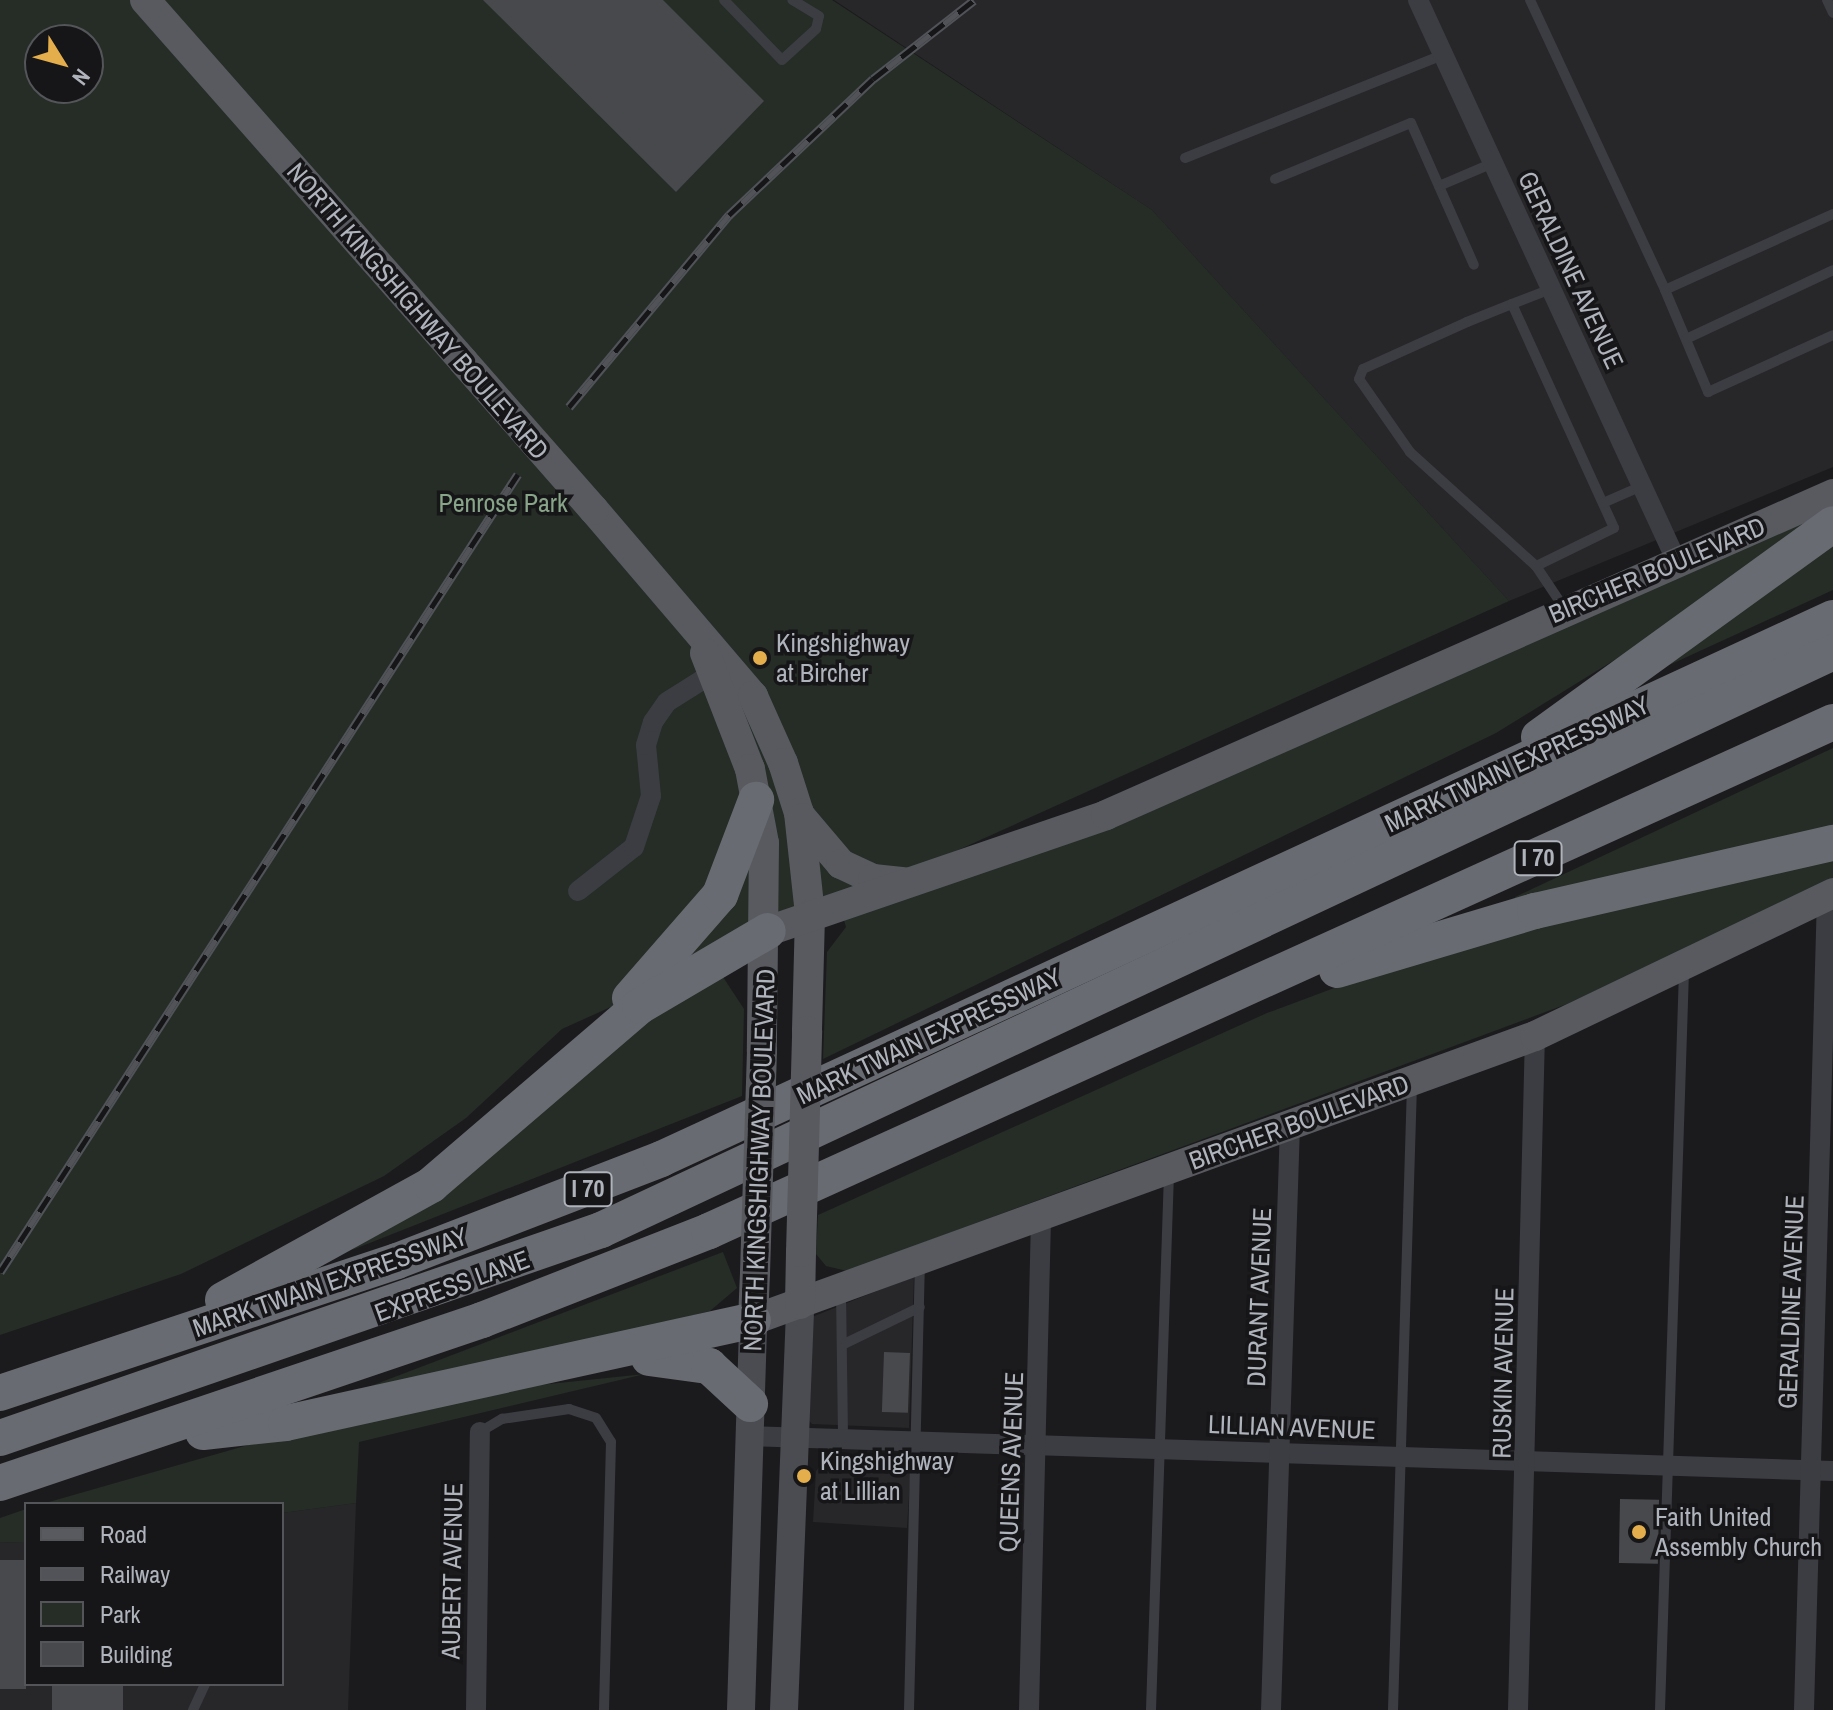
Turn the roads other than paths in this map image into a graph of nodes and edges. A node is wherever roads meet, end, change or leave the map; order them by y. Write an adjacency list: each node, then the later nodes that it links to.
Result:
1 (145, 0): 29 (main road, NORTH KINGSHIGHWAY BOULEVARD, bridge)
2 (724, 0): 3 (lane)
3 (792, 0)
4 (1418, 0): 8 (street, GERALDINE AVENUE)
5 (1530, 0): 17 (lane)
6 (1827, 0): 7 (lane)
7 (1833, 13)
8 (1443, 55): 9 (lane); 10 (street, GERALDINE AVENUE)
9 (1185, 158)
10 (1493, 163): 12 (lane); 16 (street, GERALDINE AVENUE)
11 (1275, 179): 12 (lane)
12 (1439, 186): 14 (lane)
13 (1833, 214): 17 (lane)
14 (1474, 265)
15 (1833, 270): 20 (lane)
16 (1551, 289): 18 (lane); 21 (street, GERALDINE AVENUE)
17 (1665, 290): 20 (lane)
18 (1512, 304): 23 (lane); 26 (lane)
19 (1833, 335): 20 (lane)
20 (1686, 339)
21 (1642, 486): 23 (lane); 25 (street, GERALDINE AVENUE)
22 (1833, 494): 25 (main road, BIRCHER BOULEVARD)
23 (1603, 503): 26 (lane)
24 (1833, 524): 33 (highway)
25 (1677, 562): 27 (main road, BIRCHER BOULEVARD)
26 (1536, 566): 27 (lane)
27 (1565, 610): 37 (main road, BIRCHER BOULEVARD)
28 (1833, 618): 33 (highway, MARK TWAIN EXPRESSWAY / I 70)
29 (691, 622): 31 (main road, NORTH KINGSHIGHWAY BOULEVARD); 35 (main road, NORTH KINGSHIGHWAY BOULEVARD)
30 (1833, 652): 63 (highway, EXPRESS LANE)
31 (713, 673): 34 (main road, NORTH KINGSHIGHWAY BOULEVARD); 38 (street)
32 (1833, 722): 43 (highway, I 70)
33 (1482, 779): 47 (highway, MARK TWAIN EXPRESSWAY / I 70)
34 (756, 800): 41 (main road, NORTH KINGSHIGHWAY BOULEVARD); 45 (highway)
35 (799, 813): 37 (main road); 40 (main road, NORTH KINGSHIGHWAY BOULEVARD)
36 (1833, 843): 43 (highway)
37 (910, 883): 40 (main road, BIRCHER BOULEVARD)
38 (578, 891)
39 (1830, 894): 42 (main road, BIRCHER BOULEVARD); 73 (street, GERALDINE AVENUE)
40 (810, 915): 41 (main road, BIRCHER BOULEVARD); 47 (main road, NORTH KINGSHIGHWAY BOULEVARD, bridge)
41 (768, 931): 45 (highway); 55 (main road, NORTH KINGSHIGHWAY BOULEVARD, bridge)
42 (1684, 969): 44 (main road, BIRCHER BOULEVARD); 72 (lane)
43 (1242, 994): 65 (highway, I 70)
44 (1535, 1036): 46 (main road, BIRCHER BOULEVARD); 71 (street, RUSKIN AVENUE)
45 (594, 1041): 57 (highway)
46 (1412, 1081): 48 (main road, BIRCHER BOULEVARD); 70 (lane)
47 (805, 1094): 53 (main road, NORTH KINGSHIGHWAY BOULEVARD, bridge); 57 (highway, MARK TWAIN EXPRESSWAY / I 70)
48 (1290, 1125): 49 (main road, BIRCHER BOULEVARD); 69 (street, DURANT AVENUE)
49 (1169, 1170): 50 (main road, BIRCHER BOULEVARD); 68 (lane)
50 (1041, 1216): 51 (main road, BIRCHER BOULEVARD); 67 (street, QUEENS AVENUE)
51 (920, 1262): 52 (main road, BIRCHER BOULEVARD); 54 (lane)
52 (841, 1290): 53 (main road, BIRCHER BOULEVARD); 56 (lane)
53 (800, 1304): 55 (main road, BIRCHER BOULEVARD); 62 (main road, NORTH KINGSHIGHWAY BOULEVARD)
54 (920, 1307): 56 (lane); 66 (lane)
55 (753, 1320): 58 (highway); 60 (main road, NORTH KINGSHIGHWAY BOULEVARD)
56 (846, 1343): 64 (lane)
57 (126, 1351): 59 (highway, MARK TWAIN EXPRESSWAY / I 70)
58 (616, 1355): 60 (highway); 65 (highway)
59 (0, 1393)
60 (750, 1420): 62 (street, LILLIAN AVENUE); 80 (main road, NORTH KINGSHIGHWAY BOULEVARD)
61 (480, 1432): 78 (street, AUBERT AVENUE); 79 (lane)
62 (792, 1437): 64 (street, LILLIAN AVENUE); 81 (main road, NORTH KINGSHIGHWAY BOULEVARD)
63 (0, 1438)
64 (843, 1439): 66 (street, LILLIAN AVENUE)
65 (130, 1440): 75 (highway, I 70)
66 (917, 1441): 67 (street, LILLIAN AVENUE); 82 (lane)
67 (1039, 1445): 68 (street, LILLIAN AVENUE); 83 (street, QUEENS AVENUE)
68 (1160, 1449): 69 (street, LILLIAN AVENUE); 84 (lane)
69 (1280, 1453): 70 (street, LILLIAN AVENUE); 85 (street, DURANT AVENUE)
70 (1402, 1457): 71 (street, LILLIAN AVENUE); 86 (lane)
71 (1528, 1461): 72 (street, LILLIAN AVENUE); 87 (street, RUSKIN AVENUE)
72 (1669, 1465): 73 (street, LILLIAN AVENUE); 88 (lane)
73 (1812, 1470): 74 (street, LILLIAN AVENUE); 89 (street, GERALDINE AVENUE)
74 (1833, 1471)
75 (0, 1483)
76 (204, 1686): 77 (lane)
77 (193, 1710)
78 (476, 1710)
79 (604, 1710)
80 (741, 1710)
81 (784, 1710)
82 (909, 1710)
83 (1029, 1710)
84 (1151, 1710)
85 (1271, 1710)
86 (1393, 1710)
87 (1518, 1710)
88 (1660, 1710)
89 (1804, 1710)

